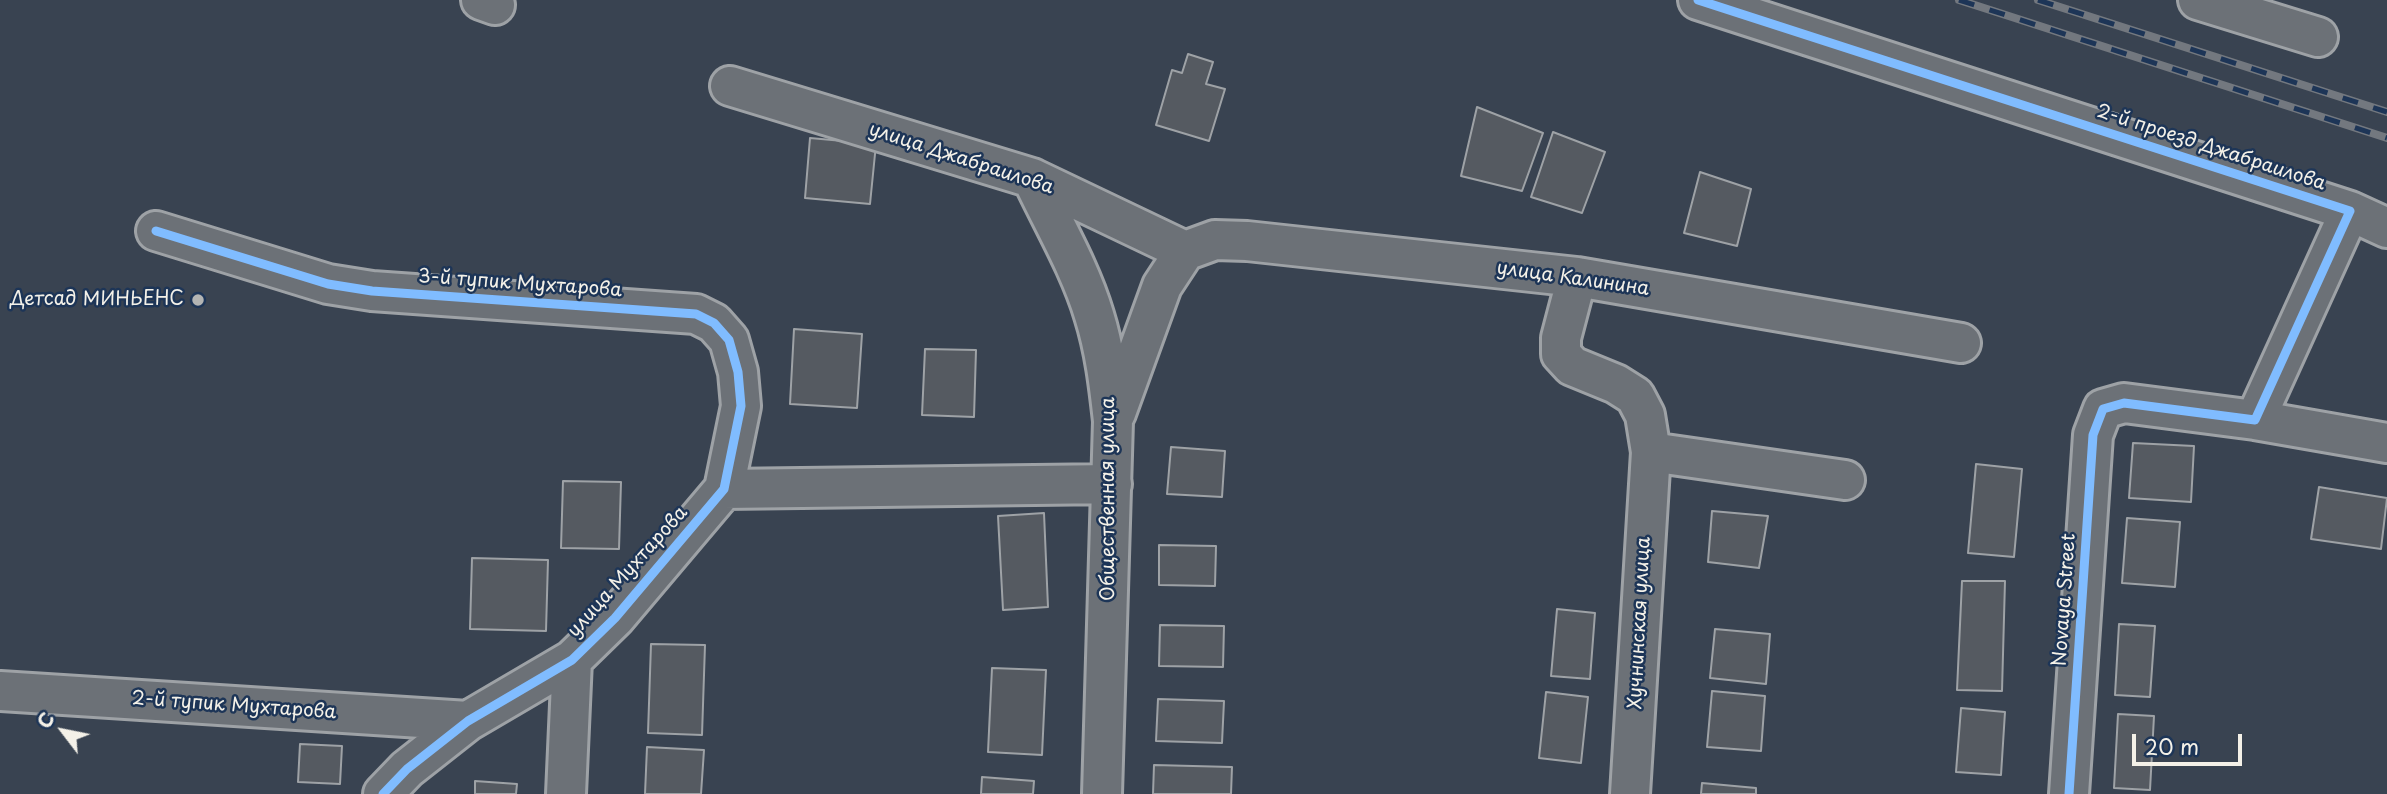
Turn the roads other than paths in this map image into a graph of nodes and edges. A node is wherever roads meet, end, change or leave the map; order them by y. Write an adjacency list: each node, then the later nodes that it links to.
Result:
1 (1698, 0): 6 (street, 2-й проезд Джабраилова)
2 (2198, 0): 3 (street)
3 (2318, 37)
4 (730, 86): 5 (street, улица Джабраилова)
5 (1031, 178): 9 (street, улица Джабраилова); 13 (street, Общественная улица)
6 (2350, 211): 7 (street, 2-й проезд Джабраилова); 12 (street)
7 (2387, 228)
8 (156, 231): 18 (street, 3-й тупик Мухтарова)
9 (1185, 251): 10 (street, улица Калинина); 13 (street)
10 (1577, 277): 11 (street, улица Калинина); 15 (street, Хучнинская улица)
11 (1961, 343)
12 (2255, 420): 14 (street); 26 (street, Novaya Street)
13 (1113, 421): 17 (street, Общественная улица)
14 (2387, 443)
15 (1651, 452): 16 (street); 25 (street, Хучнинская улица)
16 (1845, 480)
17 (1112, 484): 18 (street); 24 (street, Общественная улица)
18 (724, 489): 19 (street, улица Мухтарова)
19 (572, 660): 21 (street, улица Мухтарова); 23 (street)
20 (0, 691): 21 (street, 2-й тупик Мухтарова)
21 (468, 720): 22 (street, улица Мухтарова)
22 (383, 794)
23 (566, 794)
24 (1102, 794)
25 (1630, 794)
26 (2069, 794)

